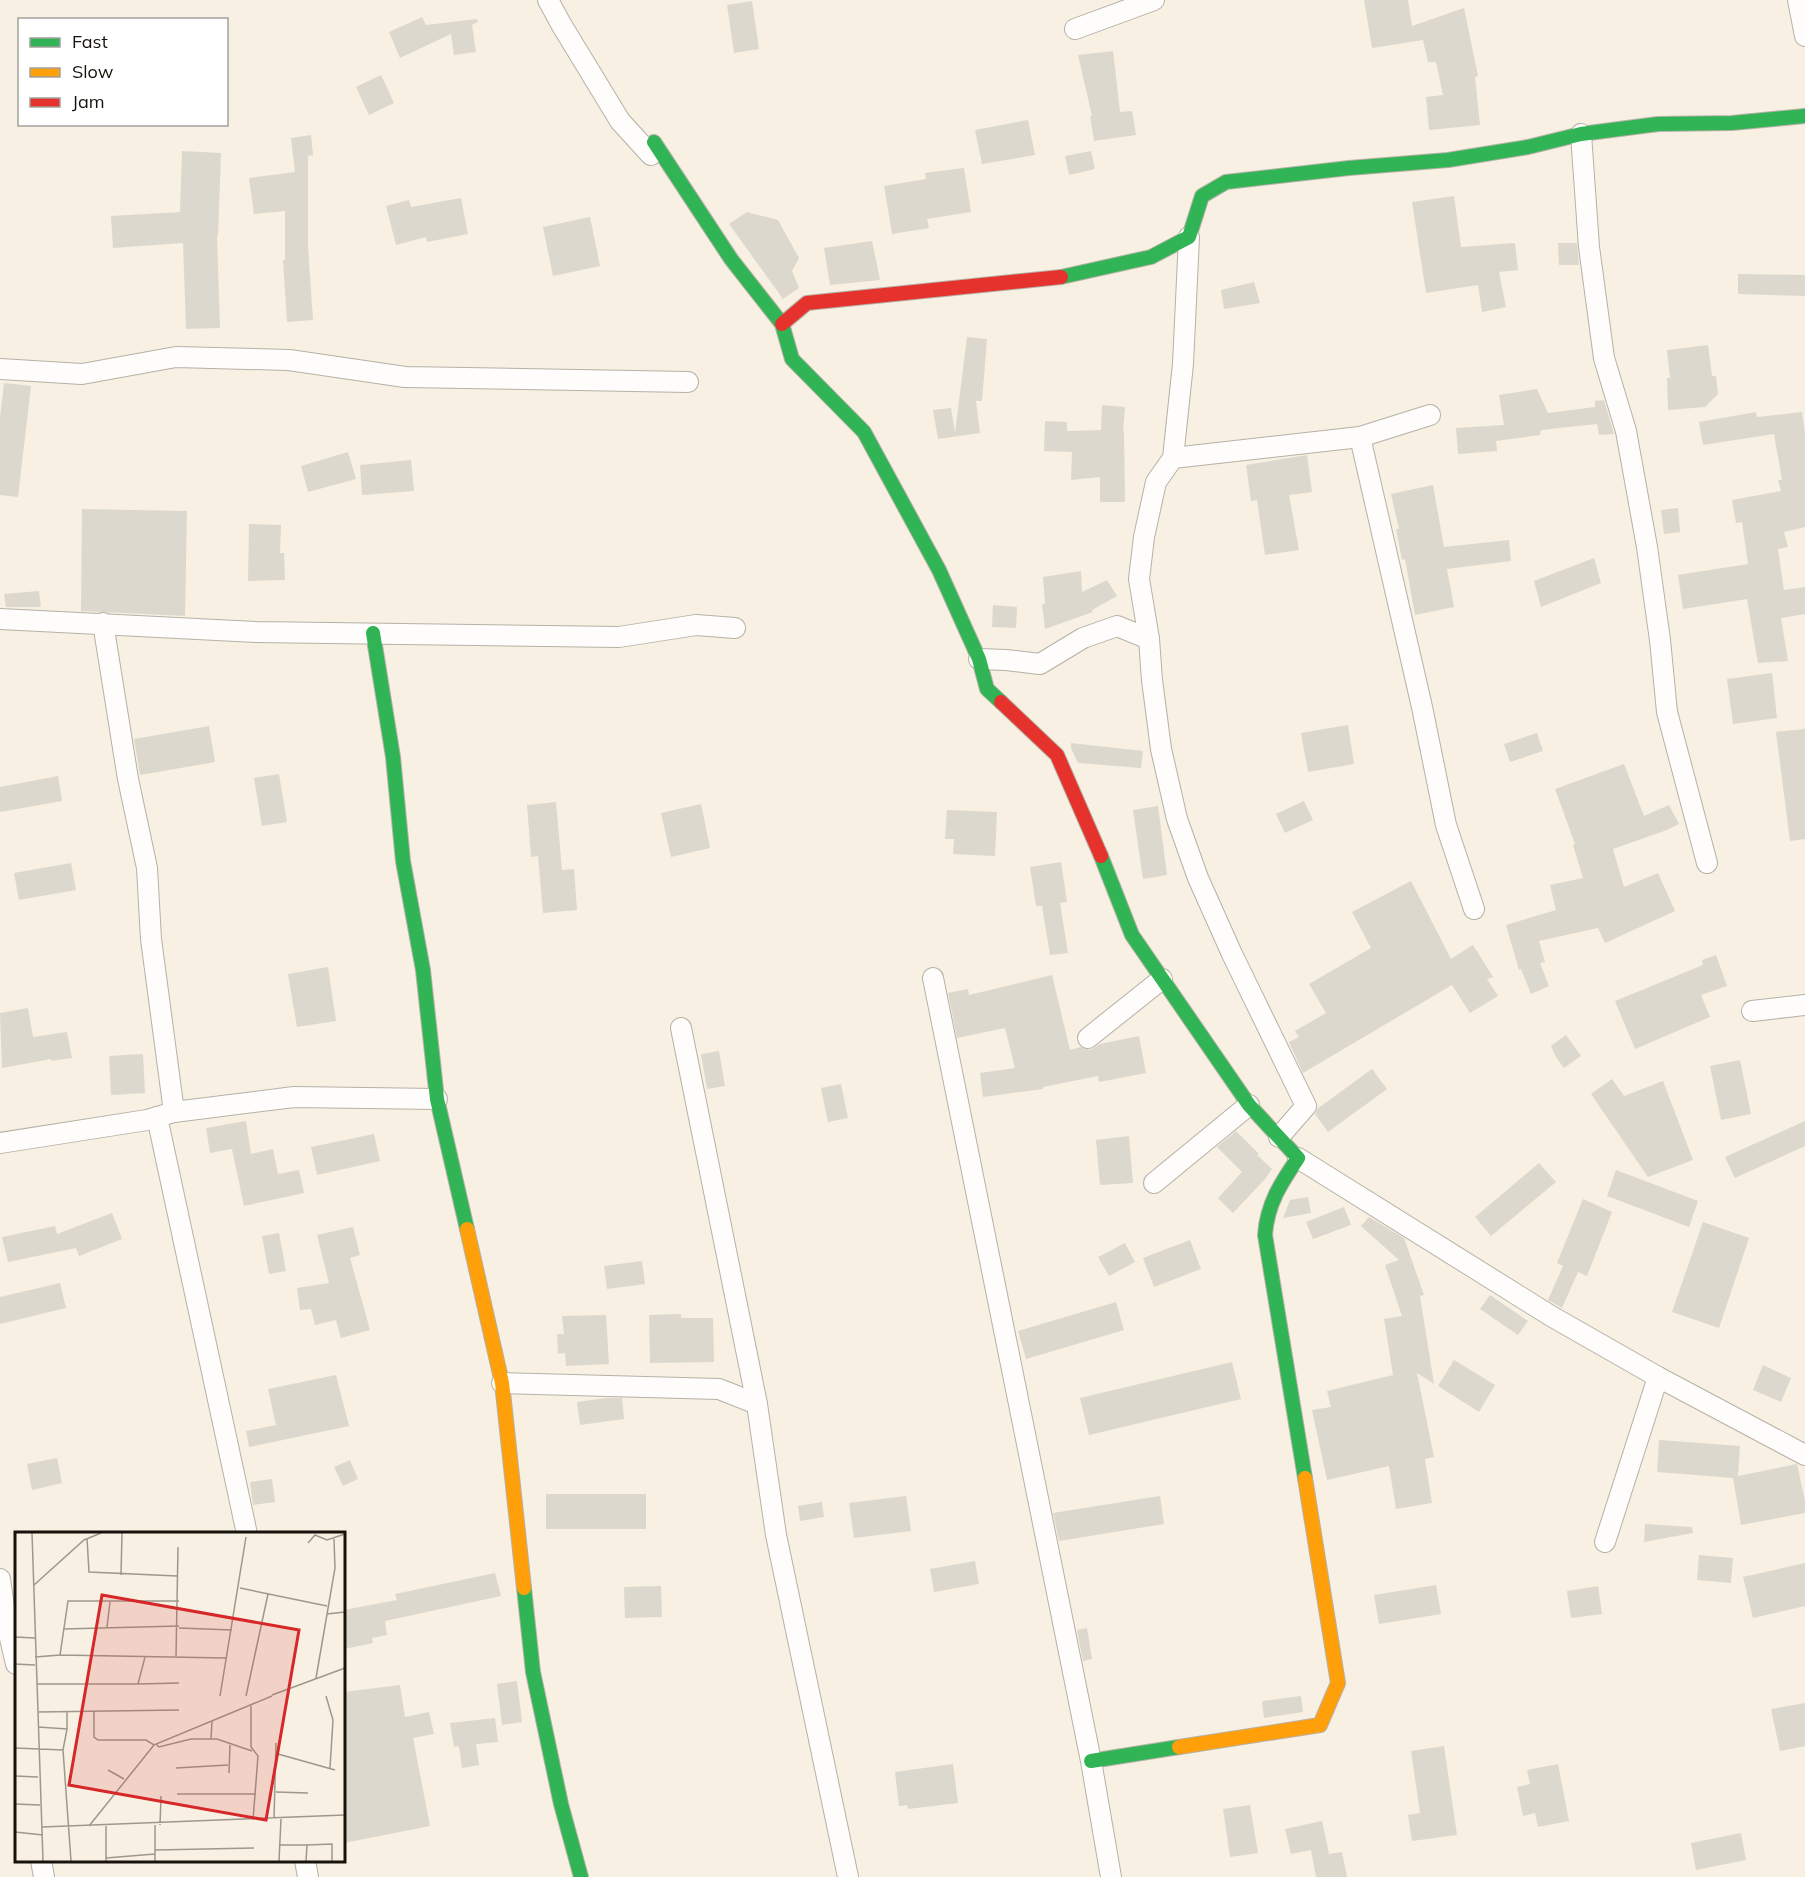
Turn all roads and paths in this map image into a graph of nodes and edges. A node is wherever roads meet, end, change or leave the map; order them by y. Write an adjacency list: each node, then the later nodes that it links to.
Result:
1 (548, 0): 8 (street)
2 (1154, 0): 4 (street)
3 (1798, 0): 5 (street)
4 (1075, 29)
5 (1805, 36)
6 (1805, 116): 7 (street)
7 (1581, 134): 9 (street); 22 (street)
8 (652, 148): 10 (street)
9 (1189, 237): 10 (street); 15 (street)
10 (782, 324): 21 (street)
11 (0, 369): 12 (street)
12 (688, 382)
13 (1430, 415): 14 (street)
14 (1360, 437): 15 (street); 23 (street)
15 (1173, 458): 20 (street)
16 (0, 619): 17 (street)
17 (103, 623): 19 (street); 32 (street)
18 (735, 628): 19 (street)
19 (373, 633): 30 (street)
20 (1149, 639): 21 (street); 33 (street)
21 (979, 659): 25 (street)
22 (1707, 862)
23 (1474, 909)
24 (933, 978): 45 (street)
25 (1162, 979): 29 (street); 31 (street)
26 (1805, 1005): 27 (street)
27 (1752, 1011)
28 (681, 1028): 39 (street)
29 (1088, 1038)
30 (436, 1099): 32 (street); 38 (street)
31 (1250, 1105): 33 (street); 36 (street)
32 (166, 1114): 34 (street); 41 (street)
33 (1279, 1137): 35 (street)
34 (0, 1143)
35 (1298, 1158): 37 (street); 45 (street)
36 (1154, 1183)
37 (1658, 1377): 40 (street); 42 (street)
38 (502, 1383): 39 (street); 50 (street)
39 (757, 1404): 51 (street)
40 (1805, 1455)
41 (247, 1532)
42 (1605, 1542)
43 (0, 1579): 44 (street)
44 (15, 1660)
45 (1091, 1761): 52 (street)
46 (41, 1862): 48 (street)
47 (304, 1862): 49 (street)
48 (44, 1877)
49 (308, 1877)
50 (581, 1877)
51 (848, 1877)
52 (1111, 1877)

